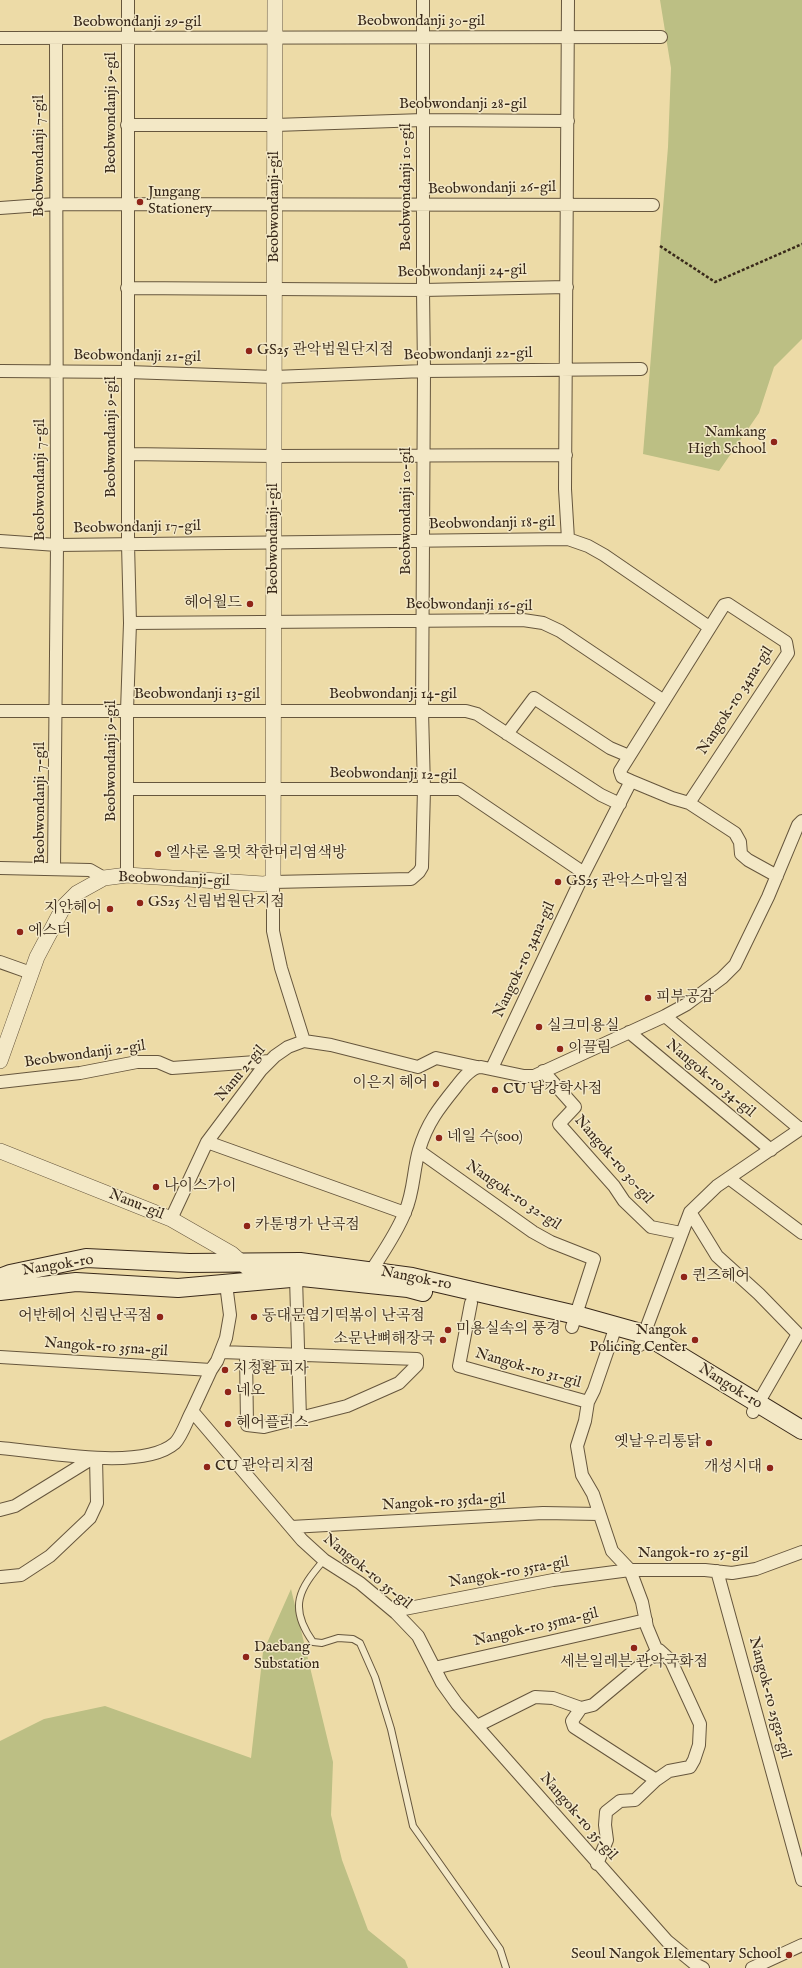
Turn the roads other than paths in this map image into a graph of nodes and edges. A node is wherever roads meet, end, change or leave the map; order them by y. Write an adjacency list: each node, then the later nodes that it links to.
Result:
1 (128, 0): 8 (street, Beobwondanji 9-gil)
2 (275, 0): 9 (street, Beobwondanji-gil)
3 (422, 0): 10 (street, Beobwondanji 10-gil)
4 (568, 0): 5 (street)
5 (568, 37): 6 (street, Beobwondanji 30-gil); 10 (street, Beobwondanji 30-gil); 13 (street)
6 (661, 37)
7 (0, 38): 11 (street, Beobwondanji 29-gil)
8 (128, 38): 9 (street, Beobwondanji 29-gil); 11 (street, Beobwondanji 29-gil); 14 (street, Beobwondanji 9-gil)
9 (275, 38): 10 (street, Beobwondanji 30-gil); 15 (street, Beobwondanji-gil)
10 (423, 38): 12 (street, Beobwondanji 10-gil)
11 (56, 39): 17 (street, Beobwondanji 7-gil)
12 (423, 120): 13 (street, Beobwondanji 28-gil); 15 (street, Beobwondanji 28-gil); 21 (street, Beobwondanji 10-gil)
13 (568, 121): 16 (street, Beobwondanji 26-gil)
14 (127, 125): 15 (street); 18 (street, Beobwondanji 9-gil)
15 (275, 125): 19 (street, Beobwondanji-gil)
16 (566, 203): 20 (street, Beobwondanji 26-gil); 21 (street, Beobwondanji 26-gil); 23 (street)
17 (56, 204): 18 (street, Beobwondanji 26-gil); 22 (street, Beobwondanji 26-gil); 30 (street, Beobwondanji 7-gil)
18 (128, 204): 19 (street, Beobwondanji 26-gil); 24 (street, Beobwondanji 9-gil)
19 (275, 205): 21 (street, Beobwondanji 26-gil); 25 (street, Beobwondanji-gil)
20 (653, 205)
21 (423, 206): 26 (street, Beobwondanji 10-gil)
22 (0, 208)
23 (567, 287): 26 (street, Beobwondanji 24-gil); 27 (street)
24 (127, 288): 25 (street); 32 (street, Beobwondanji 9-gil)
25 (274, 290): 26 (street, Beobwondanji 24-gil); 33 (street, Beobwondanji-gil)
26 (422, 290): 31 (street, Beobwondanji 10-gil)
27 (567, 369): 28 (street, Beobwondanji 22-gil); 31 (street, Beobwondanji 22-gil); 35 (street, Beobwondanji 18-gil)
28 (641, 369)
29 (0, 371): 30 (street, Beobwondanji 21-gil)
30 (56, 371): 32 (street, Beobwondanji 21-gil); 43 (street, Beobwondanji 7-gil)
31 (424, 371): 33 (street, Beobwondanji 22-gil); 37 (street, Beobwondanji 10-gil)
32 (128, 372): 33 (street, Beobwondanji 21-gil); 34 (street, Beobwondanji 9-gil)
33 (274, 377): 36 (street, Beobwondanji-gil)
34 (128, 454): 36 (street); 42 (street, Beobwondanji 9-gil)
35 (566, 455): 37 (street); 38 (street, Beobwondanji 18-gil)
36 (274, 456): 37 (street); 41 (street, Beobwondanji-gil)
37 (423, 456): 40 (street, Beobwondanji 10-gil)
38 (568, 539): 40 (street, Beobwondanji 18-gil); 47 (street, Beobwondanji 18-gil)
39 (0, 541): 43 (street, Beobwondanji 17-gil)
40 (423, 541): 41 (street, Beobwondanji 18-gil); 44 (street, Beobwondanji 10-gil)
41 (274, 542): 42 (street, Beobwondanji 17-gil); 45 (street, Beobwondanji-gil)
42 (128, 544): 43 (street, Beobwondanji 17-gil); 46 (street, Beobwondanji 9-gil)
43 (57, 545): 50 (street, Beobwondanji 7-gil)
44 (422, 621): 45 (street, Beobwondanji 16-gil); 48 (street, Beobwondanji 16-gil); 53 (street, Beobwondanji 10-gil)
45 (275, 622): 46 (street); 52 (street, Beobwondanji-gil)
46 (130, 623): 51 (street, Beobwondanji 9-gil)
47 (709, 627): 48 (street, Nangok-ro 34na-gil); 60 (street, Nangok-ro 34na-gil)
48 (664, 701): 55 (street, Nangok-ro 34na-gil)
49 (0, 711): 50 (street, Beobwondanji 13-gil)
50 (56, 711): 51 (street, Beobwondanji 13-gil); 64 (street, Beobwondanji 7-gil)
51 (127, 711): 52 (street, Beobwondanji 13-gil); 57 (street, Beobwondanji 9-gil)
52 (273, 711): 53 (street, Beobwondanji 14-gil); 58 (street, Beobwondanji-gil)
53 (422, 711): 54 (street, Beobwondanji 14-gil); 59 (street, Beobwondanji 10-gil)
54 (507, 734): 55 (street); 61 (street, Beobwondanji 14-gil)
55 (629, 756): 56 (street, Nangok-ro 34na-gil)
56 (631, 781): 60 (street); 61 (street, Nangok-ro 34na-gil)
57 (128, 789): 58 (street); 66 (street, Beobwondanji 9-gil)
58 (273, 789): 59 (street, Beobwondanji 12-gil); 69 (street, Beobwondanji-gil)
59 (424, 789): 65 (street, Beobwondanji 12-gil); 69 (street, Beobwondanji 10-gil)
60 (688, 803): 67 (street)
61 (620, 804): 65 (street, Nangok-ro 34na-gil)
62 (801, 825): 67 (street, Nangok-ro 34-gil)
63 (0, 868): 64 (street)
64 (54, 869): 68 (street, Beobwondanji 7-gil)
65 (584, 873): 79 (street, Nangok-ro 34na-gil)
66 (127, 875): 68 (street, Beobwondanji-gil); 69 (street, Beobwondanji-gil)
67 (777, 876): 72 (street, Nangok-ro 34-gil)
68 (104, 878): 71 (street, Beobwondanji-gil)
69 (273, 882): 74 (street)
70 (0, 962): 71 (street)
71 (31, 973): 75 (street, Beobwondanji-gil)
72 (665, 1016): 73 (street, Nangok-ro 34-gil); 82 (street, Nangok-ro 34-gil)
73 (629, 1032): 80 (street, Nangok-ro 34-gil); 84 (street, Nangok-ro 34-gil)
74 (304, 1041): 77 (street, Nanu 2-gil); 78 (street, Nangok-ro 34-gil)
75 (4, 1042): 76 (street, Beobwondanji-gil)
76 (0, 1061)
77 (270, 1061): 81 (street, Beobwondanji 2-gil); 83 (street, Nanu 2-gil)
78 (477, 1067): 79 (street, Nangok-ro 34-gil); 86 (street)
79 (492, 1068): 80 (street, Nangok-ro 34-gil)
80 (543, 1071): 91 (street, Nangok-ro 30-gil)
81 (0, 1082)
82 (801, 1128): 84 (street)
83 (206, 1142): 89 (street); 90 (street, Nanu 2-gil)
84 (771, 1150): 87 (street)
85 (0, 1151): 90 (street, Nanu-gil)
86 (419, 1151): 89 (street); 101 (street, Nangok-ro 32-gil)
87 (730, 1179): 88 (street); 92 (street)
88 (690, 1212): 91 (street); 110 (street)
89 (405, 1213): 95 (street)
90 (171, 1219): 93 (street, Nanu-gil)
91 (681, 1233): 103 (street)
92 (802, 1233)
93 (242, 1262): 95 (main road, Nangok-ro); 96 (main road, Nangok-ro); 97 (street, Nanu-gil)
94 (296, 1277): 95 (main road, Nangok-ro); 97 (main road, Nangok-ro); 106 (street)
95 (368, 1277): 100 (main road, Nangok-ro); 101 (main road, Nangok-ro)
96 (0, 1278)
97 (261, 1280): 98 (main road, Nangok-ro)
98 (226, 1284): 99 (main road, Nangok-ro); 104 (street)
99 (0, 1291)
100 (471, 1303): 101 (main road, Nangok-ro); 109 (street, Nangok-ro 31-gil)
101 (574, 1321): 102 (main road, Nangok-ro)
102 (615, 1331): 103 (main road, Nangok-ro); 109 (street, Nangok-ro 31-gil)
103 (642, 1339): 110 (main road, Nangok-ro)
104 (221, 1352): 105 (street); 108 (street)
105 (246, 1353): 106 (street); 112 (street)
106 (299, 1355): 112 (street); 112 (street)
107 (0, 1357): 108 (street, Nangok-ro 35na-gil)
108 (211, 1370): 111 (street)
109 (588, 1402): 118 (street, Nangok-ro 31-gil)
110 (755, 1408): 113 (main road, Nangok-ro); 114 (main road, Nangok-ro)
111 (192, 1411): 116 (street); 119 (street, Nangok-ro 35-gil)
112 (300, 1419)
113 (802, 1430)
114 (802, 1441)
115 (0, 1448): 116 (street)
116 (94, 1458): 117 (street); 124 (street)
117 (0, 1510)
118 (599, 1514): 119 (street, Nangok-ro 35da-gil); 122 (street, Nangok-ro 31-gil)
119 (291, 1527): 121 (street, Nangok-ro 35-gil)
120 (802, 1552): 123 (street, Nangok-ro 25-gil)
121 (324, 1560): 125 (street, Nangok-ro 35-gil); 135 (lane)
122 (630, 1570): 123 (street, Nangok-ro 25-gil); 125 (street, Nangok-ro 35ra-gil); 126 (street, Nangok-ro 31-gil)
123 (717, 1571): 133 (street, Nangok-ro 25ga-gil)
124 (1, 1577)
125 (394, 1611): 128 (street, Nangok-ro 35-gil)
126 (646, 1620): 127 (street, Nangok-ro 31-gil); 128 (street, Nangok-ro 35ma-gil)
127 (659, 1650): 129 (street); 131 (street, Nangok-ro 31-gil)
128 (434, 1668): 130 (street, Nangok-ro 35-gil)
129 (581, 1708): 130 (street); 131 (street)
130 (477, 1726): 132 (street, Nangok-ro 35-gil)
131 (656, 1780): 132 (street, Nangok-ro 31-gil)
132 (598, 1864): 136 (street, Nangok-ro 35-gil)
133 (802, 1880)
134 (802, 1944): 137 (street)
135 (506, 1968)
136 (701, 1968)
137 (752, 1968)

